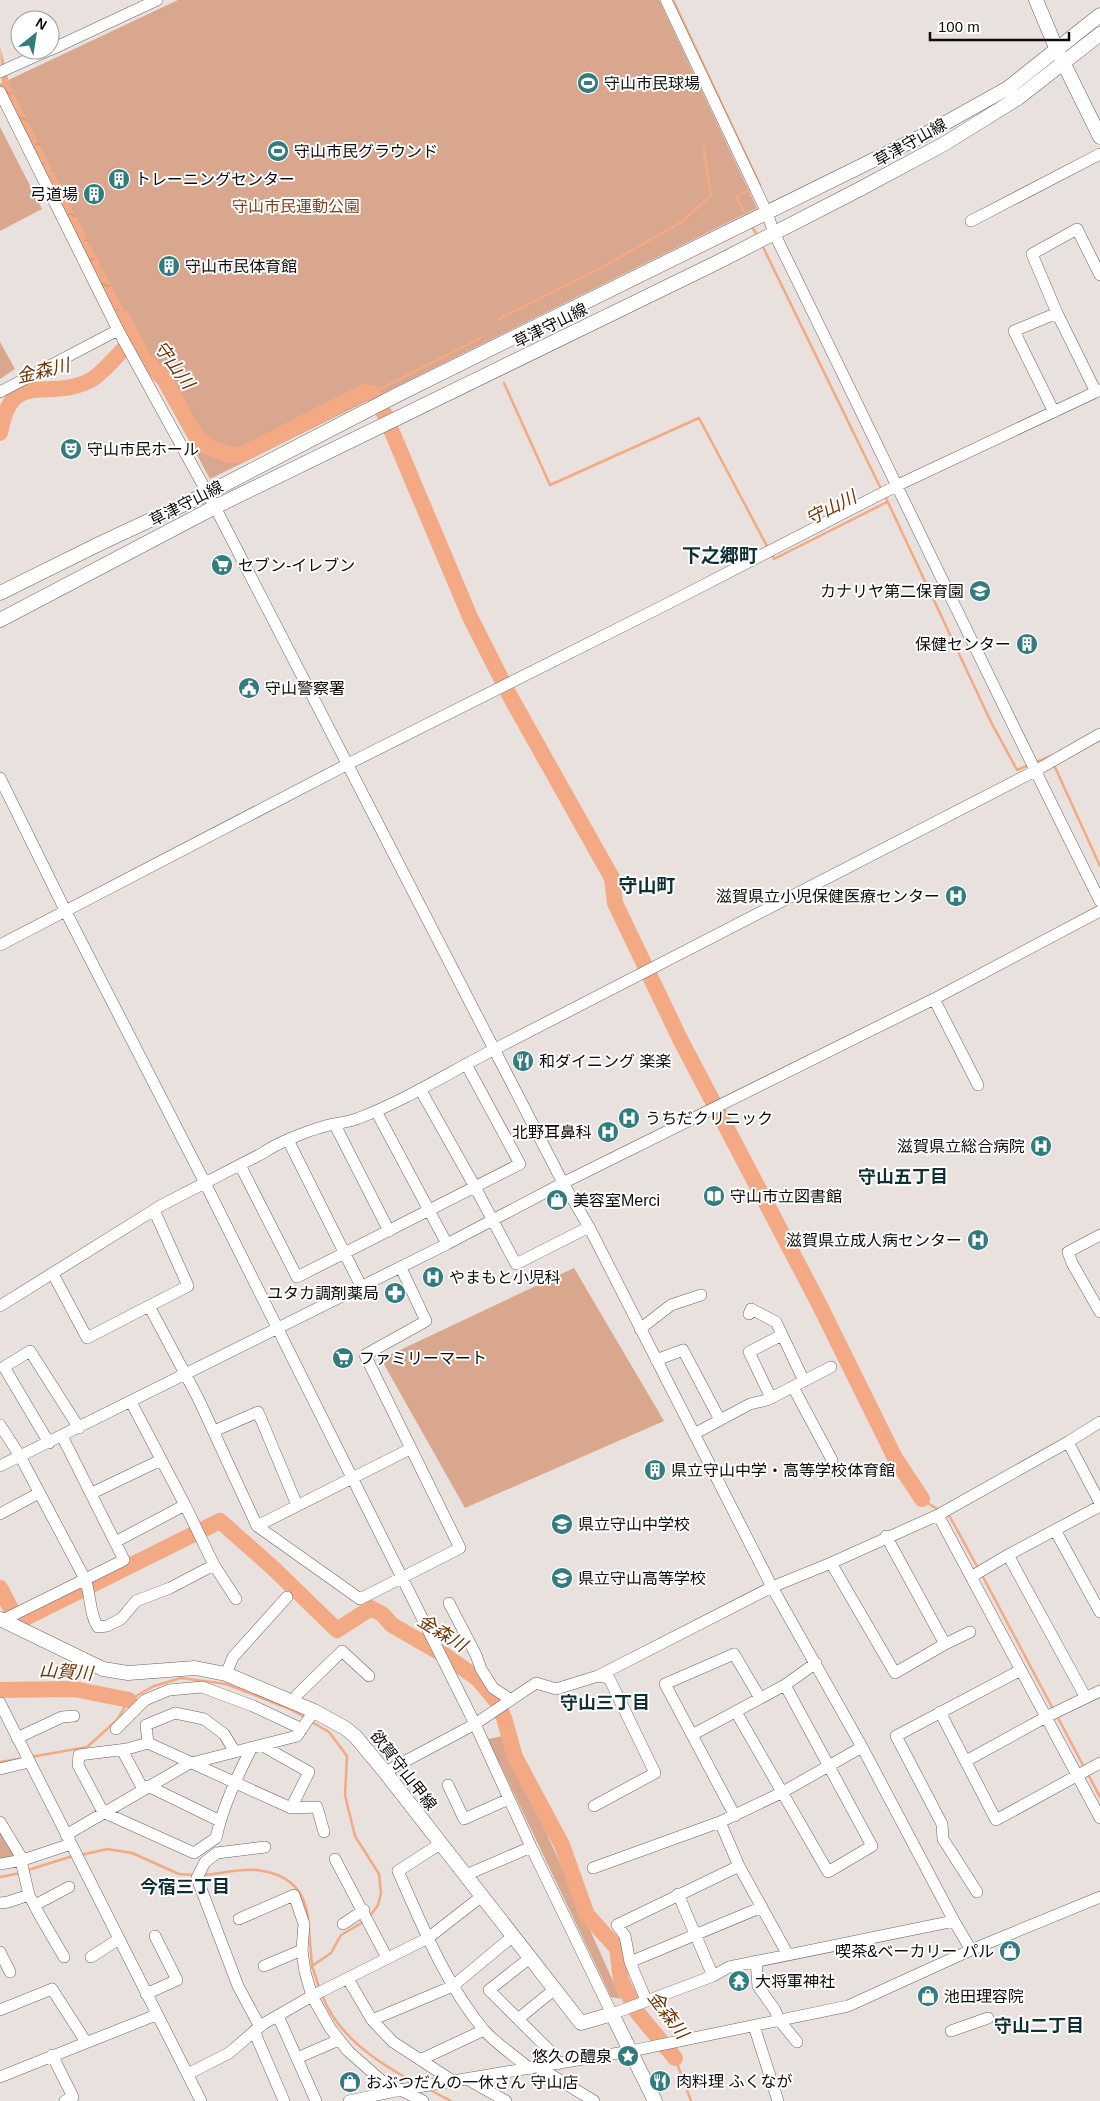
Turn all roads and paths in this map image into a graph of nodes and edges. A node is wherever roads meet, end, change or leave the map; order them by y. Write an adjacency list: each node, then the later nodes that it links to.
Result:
1 (157, 0): 6 (street)
2 (666, 0): 14 (street)
3 (1036, 0): 7 (main road)
4 (1100, 15): 7 (main road, 草津守山線)
5 (1100, 34): 9 (main road, 草津守山線)
6 (60, 45)
7 (1057, 50): 9 (main road); 14 (main road, 草津守山線)
8 (27, 60): 10 (street)
9 (1064, 63): 12 (main road); 16 (main road, 草津守山線)
10 (0, 72)
11 (0, 92): 19 (street)
12 (1100, 137)
13 (1100, 154): 15 (street)
14 (767, 213): 16 (street); 24 (main road, 草津守山線)
15 (971, 221)
16 (774, 233): 23 (street); 25 (main road, 草津守山線)
17 (1100, 275): 18 (street)
18 (1057, 312): 20 (street); 22 (street)
19 (120, 334): 21 (street); 24 (street)
20 (1098, 391): 22 (street)
21 (0, 392)
22 (1054, 412): 23 (street)
23 (898, 485): 29 (street); 30 (street)
24 (206, 494): 25 (street); 26 (main road, 草津守山線)
25 (215, 507): 27 (main road, 草津守山線); 29 (street)
26 (0, 593)
27 (0, 620)
28 (1100, 734): 30 (street)
29 (348, 764): 34 (street); 37 (street)
30 (1035, 771): 32 (street); 37 (street)
31 (0, 778): 34 (street)
32 (1100, 901)
33 (1100, 911): 36 (street)
34 (66, 912): 35 (street); 45 (street)
35 (0, 945)
36 (934, 999): 39 (street); 46 (street)
37 (495, 1048): 38 (street); 46 (street)
38 (466, 1064): 40 (street); 47 (street)
39 (978, 1085)
40 (420, 1090): 41 (street); 47 (street)
41 (376, 1110): 42 (street); 49 (street)
42 (335, 1125): 43 (street); 52 (street)
43 (288, 1140): 44 (street); 55 (street)
44 (240, 1165): 45 (street); 55 (street)
45 (204, 1183): 48 (street); 65 (street)
46 (564, 1183): 50 (street); 51 (street)
47 (476, 1187): 49 (street); 50 (street)
48 (154, 1210): 57 (street); 61 (street)
49 (429, 1211): 52 (street); 54 (street)
50 (493, 1220): 51 (street); 54 (street)
51 (589, 1227): 64 (street)
52 (389, 1231): 55 (street)
53 (1100, 1235): 62 (street)
54 (447, 1244): 56 (street)
55 (346, 1253): 58 (street)
56 (400, 1268): 58 (street); 82 (street)
57 (53, 1274): 60 (street); 61 (street)
58 (361, 1286): 65 (street)
59 (701, 1294): 64 (street)
60 (0, 1306)
61 (149, 1306): 69 (street)
62 (1100, 1312)
63 (749, 1314): 66 (street)
64 (640, 1328): 67 (street)
65 (276, 1329): 69 (street); 87 (street)
66 (782, 1335): 70 (street); 71 (street)
67 (656, 1360): 73 (street); 78 (street)
68 (831, 1367): 70 (street)
69 (185, 1375): 72 (street); 77 (street)
70 (798, 1384): 71 (street); 85 (street)
71 (771, 1398): 73 (street)
72 (131, 1402): 76 (street); 84 (street)
73 (720, 1420): 78 (street)
74 (1100, 1422): 80 (street)
75 (0, 1425): 83 (street)
76 (79, 1428): 79 (street); 81 (street)
77 (214, 1431): 92 (street); 95 (street)
78 (694, 1434): 105 (street)
79 (62, 1436): 81 (street); 89 (street)
80 (1068, 1442): 90 (street); 94 (street)
81 (49, 1443): 83 (street)
82 (410, 1449): 87 (street); 103 (street)
83 (20, 1456): 86 (street); 88 (street)
84 (162, 1460): 89 (street); 91 (street)
85 (832, 1460)
86 (0, 1466)
87 (351, 1477): 92 (street); 103 (street)
88 (39, 1493): 93 (street); 104 (street)
89 (92, 1493): 98 (street)
90 (1100, 1504): 96 (street)
91 (185, 1505): 98 (street); 101 (street)
92 (297, 1506): 95 (street)
93 (0, 1514)
94 (938, 1515): 97 (street); 102 (street)
95 (257, 1526): 103 (street)
96 (1055, 1530): 99 (street); 109 (street)
97 (886, 1536): 100 (street); 112 (street)
98 (116, 1541): 104 (street)
99 (1008, 1555): 102 (street); 121 (street)
100 (831, 1563): 105 (street); 112 (street)
101 (214, 1565): 104 (street); 107 (street)
102 (971, 1577): 114 (street)
103 (401, 1578): 131 (street)
104 (85, 1579): 110 (street)
105 (772, 1587): 113 (street); 117 (street)
106 (287, 1597): 115 (street)
107 (236, 1599)
108 (449, 1603): 122 (street)
109 (1100, 1612)
110 (1, 1620): 115 (main road, 欲賀守山甲線)
111 (970, 1632): 112 (street)
112 (945, 1644)
113 (816, 1663): 118 (street); 138 (street)
114 (1021, 1670): 127 (street); 129 (street)
115 (226, 1674): 123 (main road, 欲賀守山甲線)
116 (369, 1676): 123 (street)
117 (598, 1676): 122 (street); 154 (street)
118 (785, 1685): 120 (street); 145 (street)
119 (1100, 1691): 121 (street)
120 (760, 1698): 126 (street); 134 (street)
121 (1086, 1698): 129 (street)
122 (511, 1700): 131 (street)
123 (293, 1702): 125 (main road, 欲賀守山甲線)
124 (0, 1703): 130 (street)
125 (314, 1712): 133 (street); 147 (main road, 欲賀守山甲線)
126 (736, 1712): 134 (street); 152 (street)
127 (940, 1712): 141 (street); 174 (street)
128 (74, 1716): 135 (street)
129 (1046, 1717): 141 (street); 148 (street)
130 (4, 1721): 135 (street)
131 (475, 1724): 147 (street); 153 (street)
132 (116, 1729): 133 (street)
133 (302, 1729): 137 (street)
134 (692, 1735): 157 (street)
135 (17, 1738): 142 (street)
136 (148, 1743): 139 (street); 140 (street); 143 (street)
137 (256, 1746): 140 (street); 149 (street); 155 (street)
138 (862, 1747): 145 (street); 184 (street)
139 (122, 1750): 151 (street); 156 (street)
140 (236, 1752): 143 (street)
141 (966, 1761): 148 (street)
142 (30, 1762): 146 (street); 163 (street)
143 (190, 1763): 149 (street); 151 (street)
144 (1100, 1763): 148 (street)
145 (827, 1766): 152 (street); 152 (street)
146 (0, 1769)
147 (385, 1772): 164 (main road, 欲賀守山甲線)
148 (1077, 1775): 158 (street)
149 (235, 1782): 155 (street); 159 (street)
150 (448, 1785): 153 (street)
151 (145, 1788): 156 (street); 159 (street)
152 (781, 1793): 157 (street)
153 (509, 1799): 166 (street)
154 (594, 1806)
155 (292, 1808): 162 (street)
156 (104, 1812): 159 (street); 163 (street)
157 (734, 1816): 161 (street)
158 (1100, 1818)
159 (220, 1821)
160 (0, 1822): 170 (street)
161 (720, 1822): 169 (street); 171 (street)
162 (324, 1832)
163 (69, 1840): 170 (street); 190 (street)
164 (440, 1844): 172 (main road, 欲賀守山甲線); 189 (street)
165 (265, 1847): 219 (street)
166 (531, 1847): 172 (street); 211 (street)
167 (335, 1858): 182 (street)
168 (0, 1864): 170 (street)
169 (739, 1866): 175 (street); 181 (street)
170 (23, 1867): 176 (street)
171 (593, 1868)
172 (466, 1875): 177 (main road, 欲賀守山甲線)
173 (69, 1887): 180 (street)
174 (978, 1892)
175 (678, 1894): 186 (street); 200 (street)
176 (29, 1895): 179 (street); 180 (street)
177 (482, 1896): 188 (main road, 欲賀守山甲線); 189 (street)
178 (1100, 1897): 192 (street)
179 (0, 1902)
180 (35, 1905): 195 (street)
181 (762, 1907): 186 (street); 194 (street)
182 (364, 1910): 185 (street); 198 (street)
183 (239, 1919): 191 (street)
184 (954, 1921): 192 (street); 194 (street)
185 (343, 1924)
186 (695, 1935): 200 (street); 203 (street)
187 (156, 1936): 207 (street)
188 (513, 1936): 197 (main road, 欲賀守山甲線); 205 (street)
189 (428, 1938): 198 (street); 205 (street)
190 (119, 1939): 196 (street); 207 (street)
191 (302, 1950): 201 (street); 208 (street)
192 (971, 1950): 217 (street)
193 (0, 1952): 202 (street)
194 (788, 1955): 199 (street)
195 (64, 1957)
196 (91, 1957)
197 (530, 1957): 206 (main road, 欲賀守山甲線); 214 (street)
198 (388, 1958): 204 (street)
199 (756, 1961): 203 (street); 217 (street)
200 (630, 1962): 209 (street)
201 (264, 1966)
202 (10, 1972)
203 (713, 1976): 209 (street)
204 (348, 1979): 208 (street); 216 (street)
205 (453, 1986): 216 (street); 220 (street)
206 (555, 1989): 211 (main road, 欲賀守山甲線); 214 (street)
207 (146, 1994): 212 (street)
208 (314, 1996): 213 (street); 222 (street)
209 (646, 2000): 211 (street)
210 (0, 2010): 223 (street)
211 (612, 2014): 225 (main road)
212 (156, 2015): 223 (street); 231 (street)
213 (278, 2016): 219 (street); 227 (street)
214 (518, 2018): 229 (street)
215 (988, 2018): 221 (street)
216 (372, 2020): 228 (street)
217 (778, 2020): 218 (street); 224 (street)
218 (754, 2026): 225 (street); 245 (street)
219 (257, 2029): 231 (street); 238 (street)
220 (484, 2030): 228 (street); 230 (street)
221 (951, 2031)
222 (339, 2040): 227 (street); 235 (street)
223 (86, 2042): 226 (street)
224 (797, 2042)
225 (631, 2051): 229 (street); 244 (main road)
226 (52, 2055): 232 (street); 236 (street)
227 (297, 2058): 239 (street)
228 (422, 2059): 234 (street)
229 (558, 2064): 230 (street)
230 (534, 2068): 233 (street); 243 (street)
231 (188, 2074): 237 (street)
232 (0, 2077)
233 (468, 2079): 234 (street); 242 (street)
234 (454, 2081): 235 (street)
235 (400, 2090): 240 (street); 241 (street)
236 (65, 2101)
237 (201, 2101)
238 (284, 2101)
239 (316, 2101)
240 (349, 2101)
241 (423, 2101)
242 (506, 2101)
243 (594, 2101)
244 (655, 2101)
245 (778, 2101)

